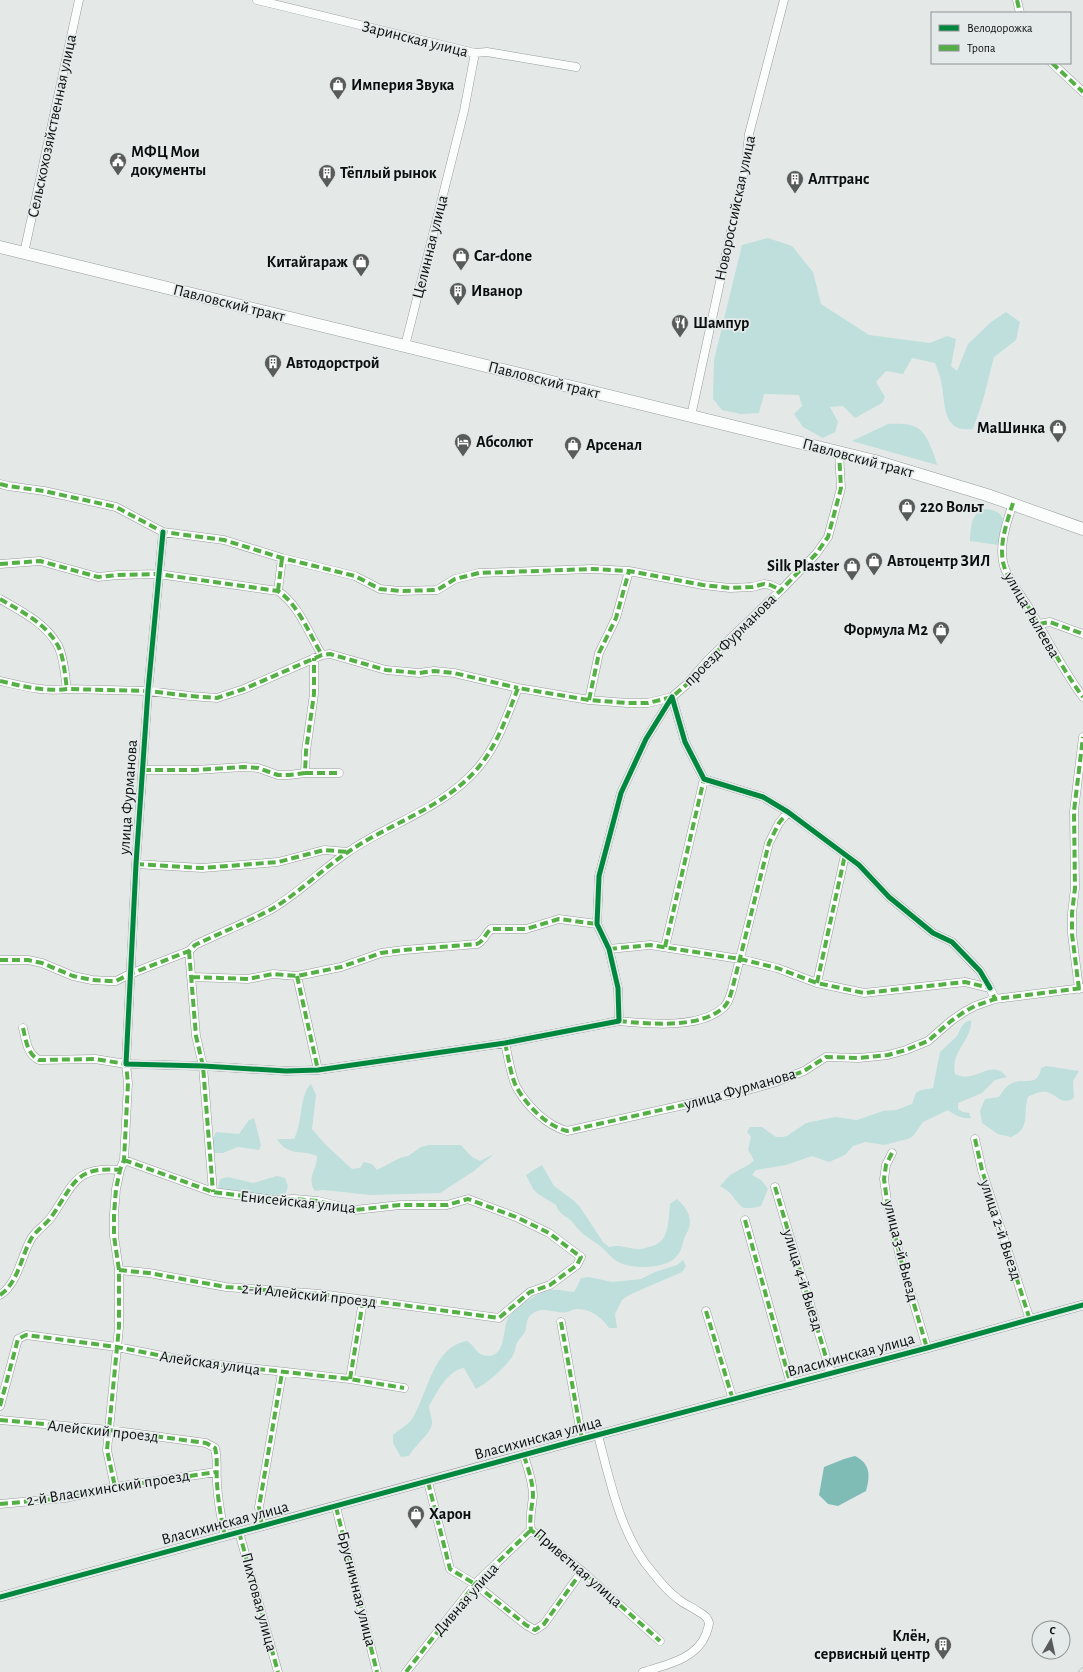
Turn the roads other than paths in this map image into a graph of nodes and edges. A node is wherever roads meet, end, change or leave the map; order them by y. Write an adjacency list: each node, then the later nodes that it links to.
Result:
1 (79, 0): 11 (street, Сельскохозяйственная улица)
2 (257, 0): 6 (street, Заринская улица)
3 (784, 0): 13 (street, Новороссийская улица)
4 (1017, 0): 5 (street)
5 (1020, 12)
6 (475, 53): 8 (street, Заринская улица); 12 (street, Целинная улица)
7 (1053, 64): 9 (street)
8 (576, 67)
9 (1083, 92)
10 (0, 247): 11 (main road, Павловский тракт)
11 (24, 253): 12 (main road, Павловский тракт)
12 (405, 346): 13 (main road, Павловский тракт)
13 (690, 416): 14 (main road, Павловский тракт)
14 (839, 452): 16 (main road, Павловский тракт); 23 (street, проезд Фурманова)
15 (0, 484): 18 (street)
16 (1013, 503): 17 (main road, Павловский тракт); 26 (street, улица Рылеева)
17 (1083, 529)
18 (163, 532): 19 (street); 22 (street, улица Фурманова)
19 (282, 558): 21 (street); 24 (street)
20 (0, 564): 22 (street)
21 (629, 571): 23 (street); 35 (street)
22 (158, 574): 24 (street); 32 (street, улица Фурманова)
23 (781, 590): 33 (street, проезд Фурманова)
24 (278, 591): 28 (street)
25 (0, 599): 31 (street)
26 (1039, 624): 27 (street); 34 (street, улица Рылеева)
27 (1083, 634)
28 (318, 656): 30 (street, проезд Фурманова); 32 (street); 38 (street)
29 (0, 682): 31 (street)
30 (518, 688): 35 (street, проезд Фурманова); 42 (street)
31 (67, 689): 32 (street)
32 (148, 691): 37 (street, улица Фурманова)
33 (672, 697): 35 (street, проезд Фурманова); 40 (street); 45 (street)
34 (1083, 697)
35 (589, 700)
36 (1083, 737): 56 (street)
37 (143, 770): 38 (street); 44 (street, улица Фурманова)
38 (305, 773): 39 (street)
39 (339, 773)
40 (704, 779): 41 (street); 46 (street)
41 (788, 812): 43 (street); 49 (street)
42 (348, 852): 44 (street); 48 (street)
43 (845, 855): 54 (street); 55 (street)
44 (136, 864): 51 (street, улица Фурманова)
45 (597, 924): 47 (street); 52 (street)
46 (665, 946): 47 (street); 49 (street)
47 (609, 949): 58 (street)
48 (189, 951): 51 (street); 53 (street)
49 (740, 959): 54 (street); 58 (street)
50 (0, 960): 51 (street)
51 (130, 974): 61 (street, улица Фурманова)
52 (297, 976): 53 (street); 63 (street)
53 (192, 977): 62 (street)
54 (817, 983): 55 (street)
55 (990, 988): 57 (street)
56 (1081, 989): 57 (street, улица Фурманова)
57 (995, 999): 60 (street, улица Фурманова)
58 (619, 1022): 60 (street)
59 (23, 1028): 61 (street)
60 (505, 1043): 63 (street)
61 (126, 1064): 62 (street); 66 (street, улица Фурманова)
62 (203, 1066): 63 (street); 69 (street)
63 (318, 1070)
64 (975, 1139): 77 (street, улица 2-й Выезд)
65 (892, 1153): 80 (street, улица 3-й Выезд)
66 (124, 1160): 67 (street, улица Фурманова); 69 (street, Енисейская улица)
67 (120, 1170): 71 (street, улица Фурманова); 72 (street)
68 (775, 1187): 82 (street, улица 4-й Выезд)
69 (213, 1192): 76 (street, Енисейская улица)
70 (745, 1220): 84 (street)
71 (120, 1270): 73 (street, 2-й Алейский проезд); 79 (street, улица Фурманова)
72 (0, 1295)
73 (363, 1300): 76 (street, 2-й Алейский проезд); 83 (street)
74 (1083, 1305): 77 (street, Власихинская улица)
75 (706, 1311): 86 (street)
76 (499, 1318)
77 (1030, 1320): 80 (street, Власихинская улица)
78 (561, 1322): 91 (street)
79 (117, 1347): 81 (street, Алейская улица); 87 (street, Алейская улица); 89 (street, улица Фурманова)
80 (927, 1348): 82 (street, Власихинская улица)
81 (282, 1373): 83 (street, Алейская улица); 98 (street)
82 (831, 1374): 84 (street, Власихинская улица)
83 (350, 1379): 85 (street, Алейская улица)
84 (791, 1384): 86 (street, Власихинская улица)
85 (404, 1388)
86 (733, 1400): 90 (street, Власихинская улица)
87 (0, 1406)
88 (0, 1420): 89 (street, Алейский проезд)
89 (109, 1430): 93 (street, Алейский проезд); 95 (street, улица Фурманова)
90 (598, 1436): 91 (street, Власихинская улица); 109 (street)
91 (582, 1439): 92 (street, Власихинская улица)
92 (524, 1456): 94 (street, Власихинская улица); 99 (street, Приветная улица)
93 (216, 1472): 95 (street, 2-й Власихинский проезд); 101 (street)
94 (428, 1482): 97 (street, Власихинская улица); 103 (street)
95 (115, 1487): 96 (street, 2-й Власихинский проезд)
96 (0, 1504)
97 (336, 1506): 98 (street, Власихинская улица); 107 (street, Брусничная улица)
98 (262, 1526): 100 (street, Власихинская улица)
99 (531, 1530): 102 (street, Приветная улица); 103 (street, Дивная улица)
100 (240, 1532): 101 (street, Власихинская улица); 106 (street, Пихтовая улица)
101 (225, 1536): 104 (street, Власихинская улица)
102 (582, 1571): 103 (street); 105 (street, Приветная улица)
103 (475, 1584): 108 (street, Дивная улица)
104 (0, 1597)
105 (660, 1641)
106 (278, 1672)
107 (377, 1672)
108 (406, 1672)
109 (643, 1672)

